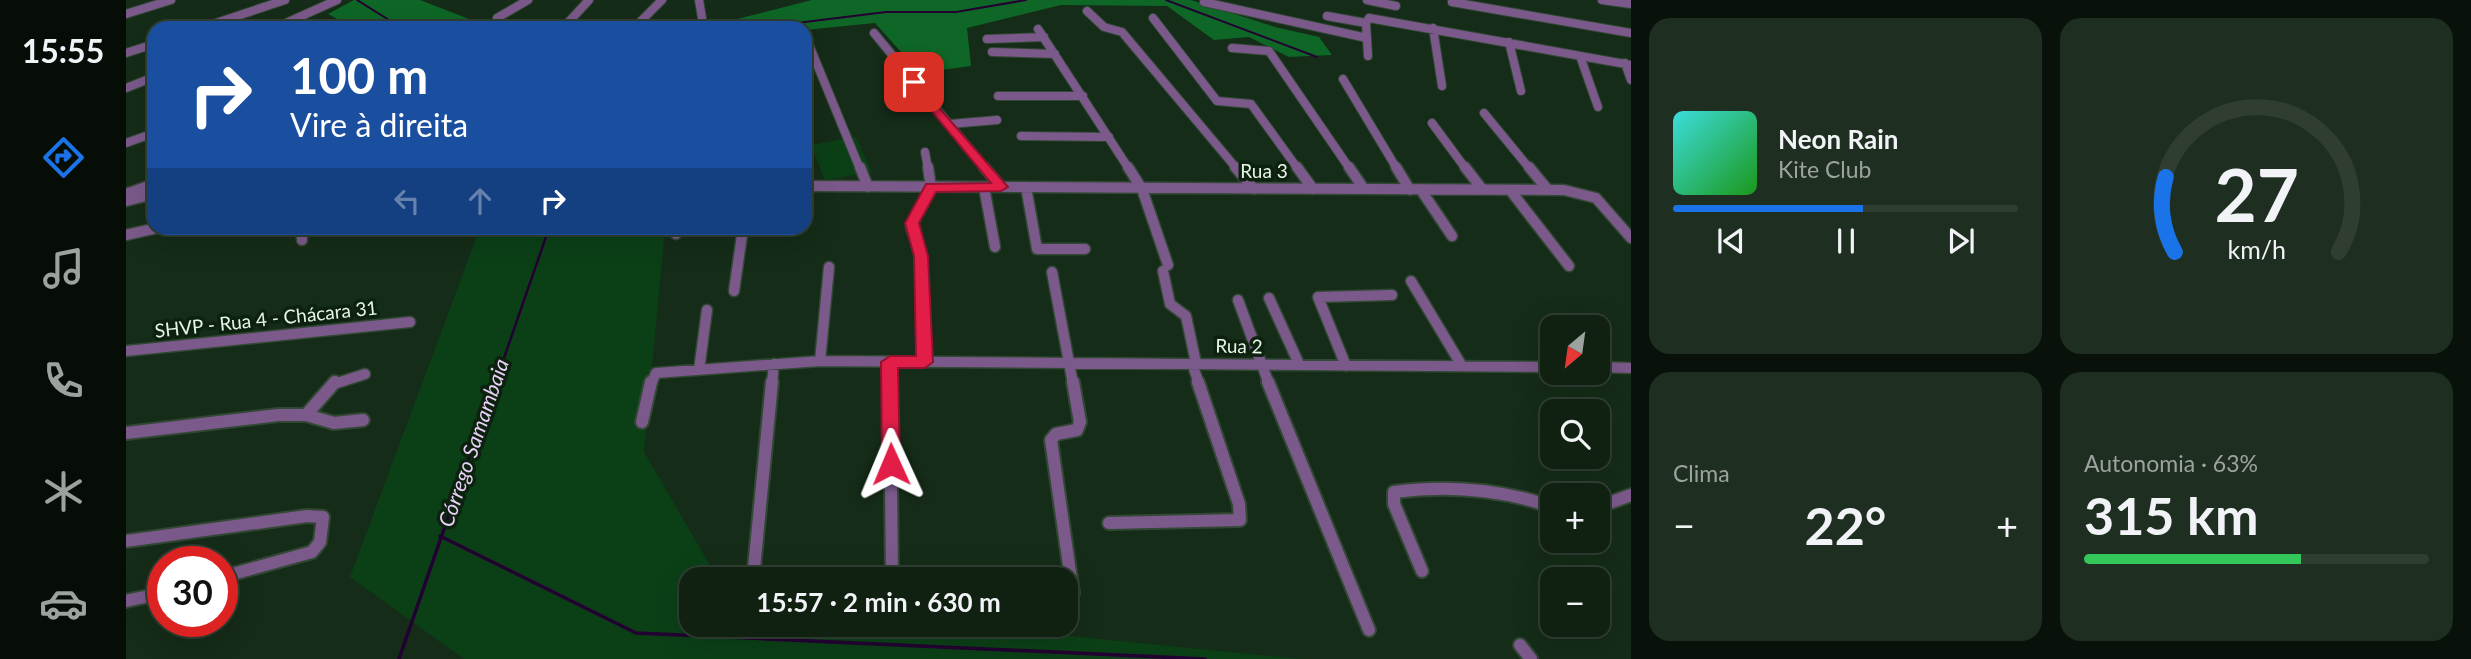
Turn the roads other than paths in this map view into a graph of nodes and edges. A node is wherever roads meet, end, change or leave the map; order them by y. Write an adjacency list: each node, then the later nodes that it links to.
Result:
1 (171, 0): 15 (street)
2 (285, 0): 20 (street)
3 (337, 0): 21 (street)
4 (528, 0): 17 (street)
5 (590, 0): 22 (street)
6 (662, 0): 23 (street)
7 (699, 0): 18 (street)
8 (1367, 0): 12 (street)
9 (1602, 0): 13 (street)
10 (1204, 2): 29 (street)
11 (1452, 2): 28 (street)
12 (1396, 3): 24 (street)
13 (1631, 4)
14 (1087, 11): 67 (street)
15 (126, 14)
16 (1327, 16): 25 (street)
17 (497, 18)
18 (702, 18)
19 (1153, 18): 68 (street)
20 (222, 21)
21 (290, 21)
22 (570, 21)
23 (641, 21)
24 (1396, 22): 25 (street); 26 (street)
25 (1366, 23): 29 (street)
26 (1433, 28): 31 (street); 44 (street)
27 (874, 33): 53 (street)
28 (1631, 33)
29 (1367, 38): 39 (street)
30 (987, 39): 37 (street)
31 (1509, 42): 38 (street); 46 (street)
32 (147, 46): 36 (street)
33 (1232, 48): 69 (street)
34 (812, 52): 61 (street)
35 (992, 52): 37 (street)
36 (126, 53)
37 (1055, 54): 48 (street)
38 (1580, 55): 40 (street); 49 (street)
39 (1368, 57)
40 (1628, 64): 43 (street)
41 (1343, 79): 71 (street)
42 (147, 80): 45 (street)
43 (1631, 80)
44 (1442, 86)
45 (126, 88)
46 (1521, 91)
47 (998, 96): 48 (street)
48 (1083, 96): 56 (street)
49 (1598, 107)
50 (1484, 113): 73 (street)
51 (997, 120): 53 (street)
52 (1432, 122): 70 (street)
53 (950, 124): 64 (street)
54 (147, 136): 57 (street)
55 (1021, 136): 56 (street)
56 (1109, 137): 66 (street)
57 (126, 144)
58 (925, 152): 62 (street)
59 (147, 186): 74 (street)
60 (812, 186): 61 (street, Rua 3)
61 (868, 187): 62 (street, Rua 3)
62 (931, 187): 63 (street, Rua 3); 99 (street)
63 (984, 187): 64 (street, Rua 3); 84 (street)
64 (1001, 187): 65 (street, Rua 3)
65 (1026, 187): 66 (street, Rua 3); 85 (street)
66 (1142, 189): 67 (street, Rua 3); 101 (street)
67 (1254, 189): 68 (street, Rua 3)
68 (1313, 189): 69 (street, Rua 3)
69 (1364, 189): 71 (street, Rua 3)
70 (1482, 189): 71 (street, Rua 3); 72 (street, Rua 3)
71 (1416, 190): 81 (street)
72 (1510, 190): 73 (street, Rua 3); 86 (street)
73 (1548, 190): 82 (street, Rua 3)
74 (126, 194)
75 (147, 196): 76 (street)
76 (126, 201)
77 (147, 230): 78 (street)
78 (126, 235)
79 (302, 235): 83 (street)
80 (742, 235): 90 (street)
81 (1452, 236)
82 (1631, 238)
83 (302, 240)
84 (995, 247)
85 (1085, 249)
86 (1569, 266)
87 (829, 267): 97 (street)
88 (1052, 272): 100 (street)
89 (1410, 281): 106 (street)
90 (734, 291)
91 (1392, 295): 105 (street)
92 (1269, 298): 104 (street)
93 (1238, 300): 102 (street)
94 (707, 310): 110 (street)
95 (410, 322): 96 (street, SHVP - Rua 4 - Chácara 31)
96 (126, 351)
97 (820, 361): 98 (street, Rua 2); 103 (street, Rua 2)
98 (890, 362): 99 (street, Rua 2); 122 (street)
99 (925, 362): 100 (street, Rua 2)
100 (1068, 362): 101 (street, Rua 2); 123 (street)
101 (1194, 363): 102 (street, Rua 2); 119 (street)
102 (1261, 363): 104 (street, Rua 2); 128 (street)
103 (774, 364): 110 (street, Rua 2); 121 (street)
104 (1299, 364): 105 (street, Rua 2)
105 (1346, 366): 106 (street, Rua 2)
106 (1462, 366): 107 (street, Rua 2)
107 (1540, 367)
108 (1610, 367): 109 (street)
109 (1631, 368)
110 (699, 370): 114 (street, Rua 2)
111 (365, 374): 112 (street)
112 (306, 415): 113 (street); 115 (street)
113 (363, 420)
114 (642, 422)
115 (126, 433)
116 (1631, 495): 118 (street)
117 (1540, 502): 124 (street)
118 (1610, 503)
119 (1109, 523)
120 (126, 541): 125 (street)
121 (754, 567)
122 (892, 567)
123 (1069, 567)
124 (1422, 571)
125 (238, 573)
126 (147, 596): 127 (street)
127 (126, 601)
128 (1369, 630)
129 (1520, 645): 130 (street)
130 (1531, 659)

